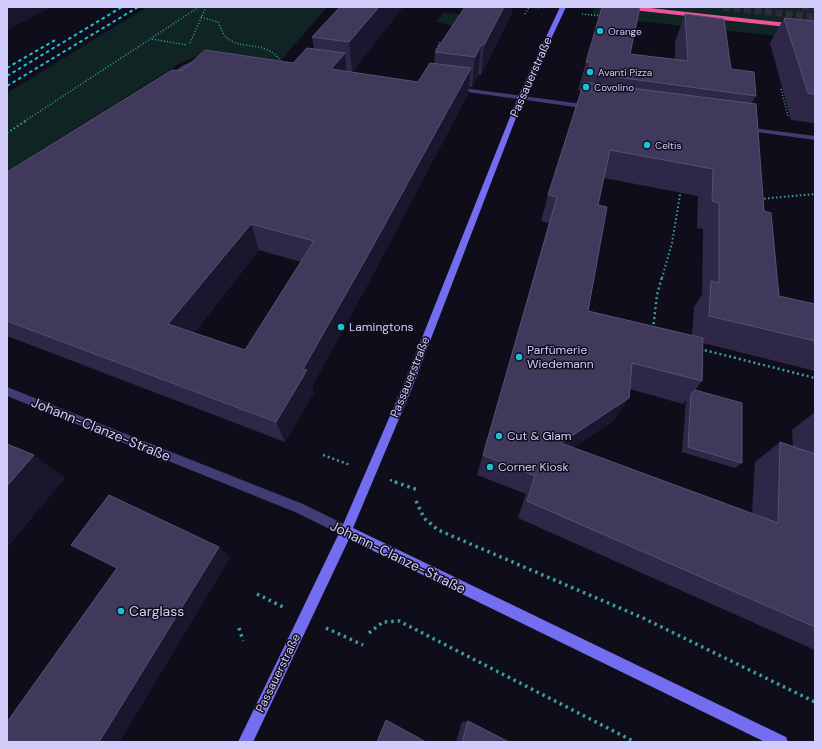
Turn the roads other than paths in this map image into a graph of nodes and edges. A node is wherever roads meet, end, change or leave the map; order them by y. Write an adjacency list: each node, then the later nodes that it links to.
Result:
1 (563, 7): 7 (street, Passauerstraße)
2 (624, 7): 3 (highway)
3 (815, 28)
4 (207, 57): 5 (street)
5 (160, 82)
6 (447, 88): 7 (street)
7 (521, 97): 8 (street); 12 (street, Passauerstraße)
8 (598, 109)
9 (734, 127): 10 (street)
10 (815, 138)
11 (7, 391): 12 (street, Johann-Clanze-Straße)
12 (346, 531): 13 (street, Passauerstraße); 14 (street, Johann-Clanze-Straße)
13 (245, 742)
14 (781, 742)

